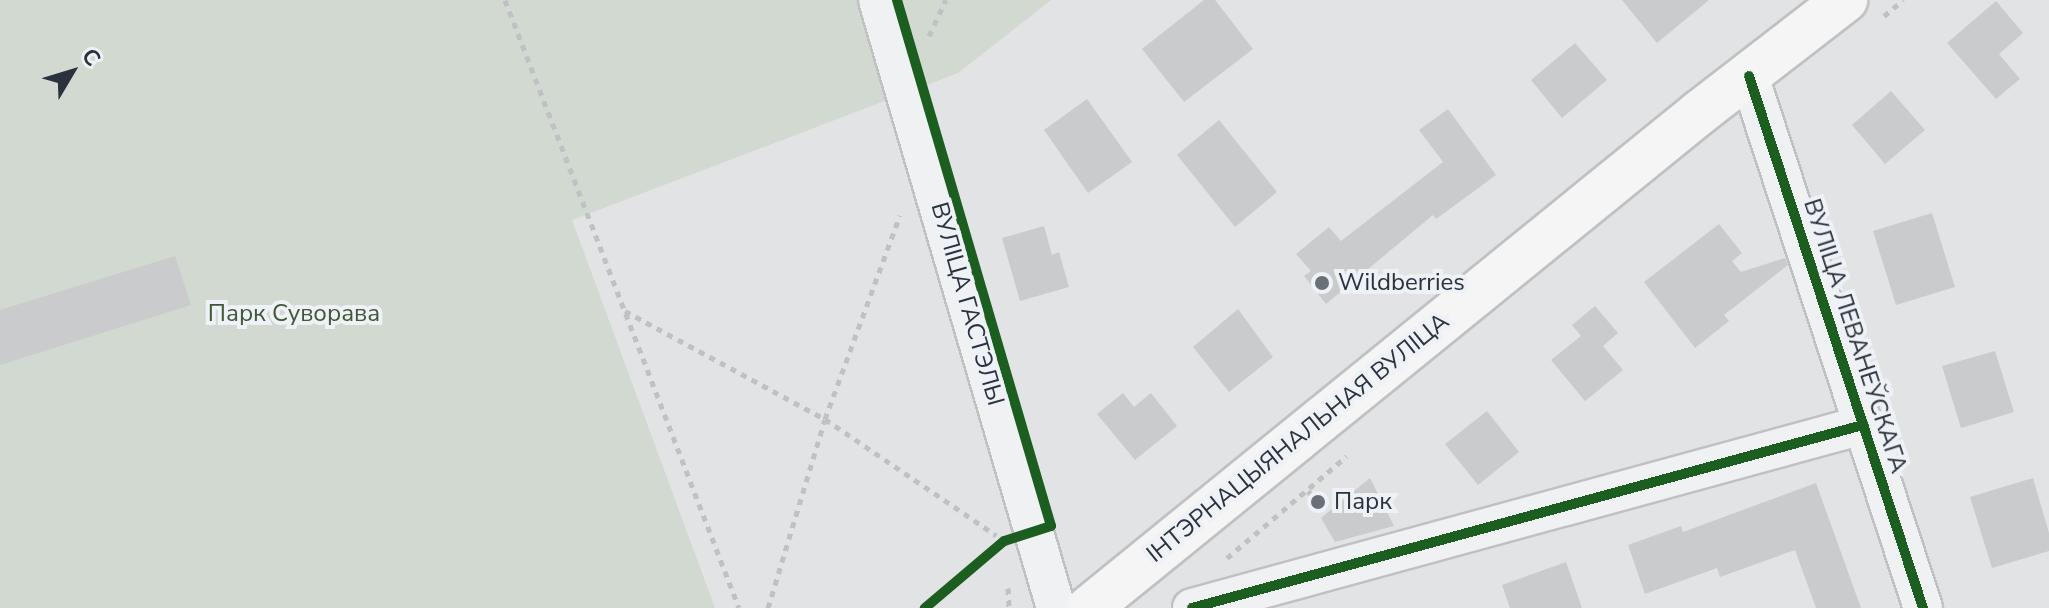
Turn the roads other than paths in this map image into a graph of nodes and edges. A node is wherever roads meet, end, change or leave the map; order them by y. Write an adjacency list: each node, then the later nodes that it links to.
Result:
1 (878, 0): 5 (street, ВУЛІЦА ГАСТЭЛЫ)
2 (1845, 0): 3 (main road, ІНТЭРНАЦЫЯНАЛЬНАЯ ВУЛІЦА)
3 (1749, 76): 4 (street, ВУЛІЦА ЛЕВАНЕЎСКАГА); 6 (main road, ІНТЭРНАЦЫЯНАЛЬНАЯ ВУЛІЦА)
4 (1863, 425): 7 (street); 8 (street, ВУЛІЦА ЛЕВАНЕЎСКАГА)
5 (1056, 608)
6 (1089, 608)
7 (1192, 608)
8 (1923, 608)

